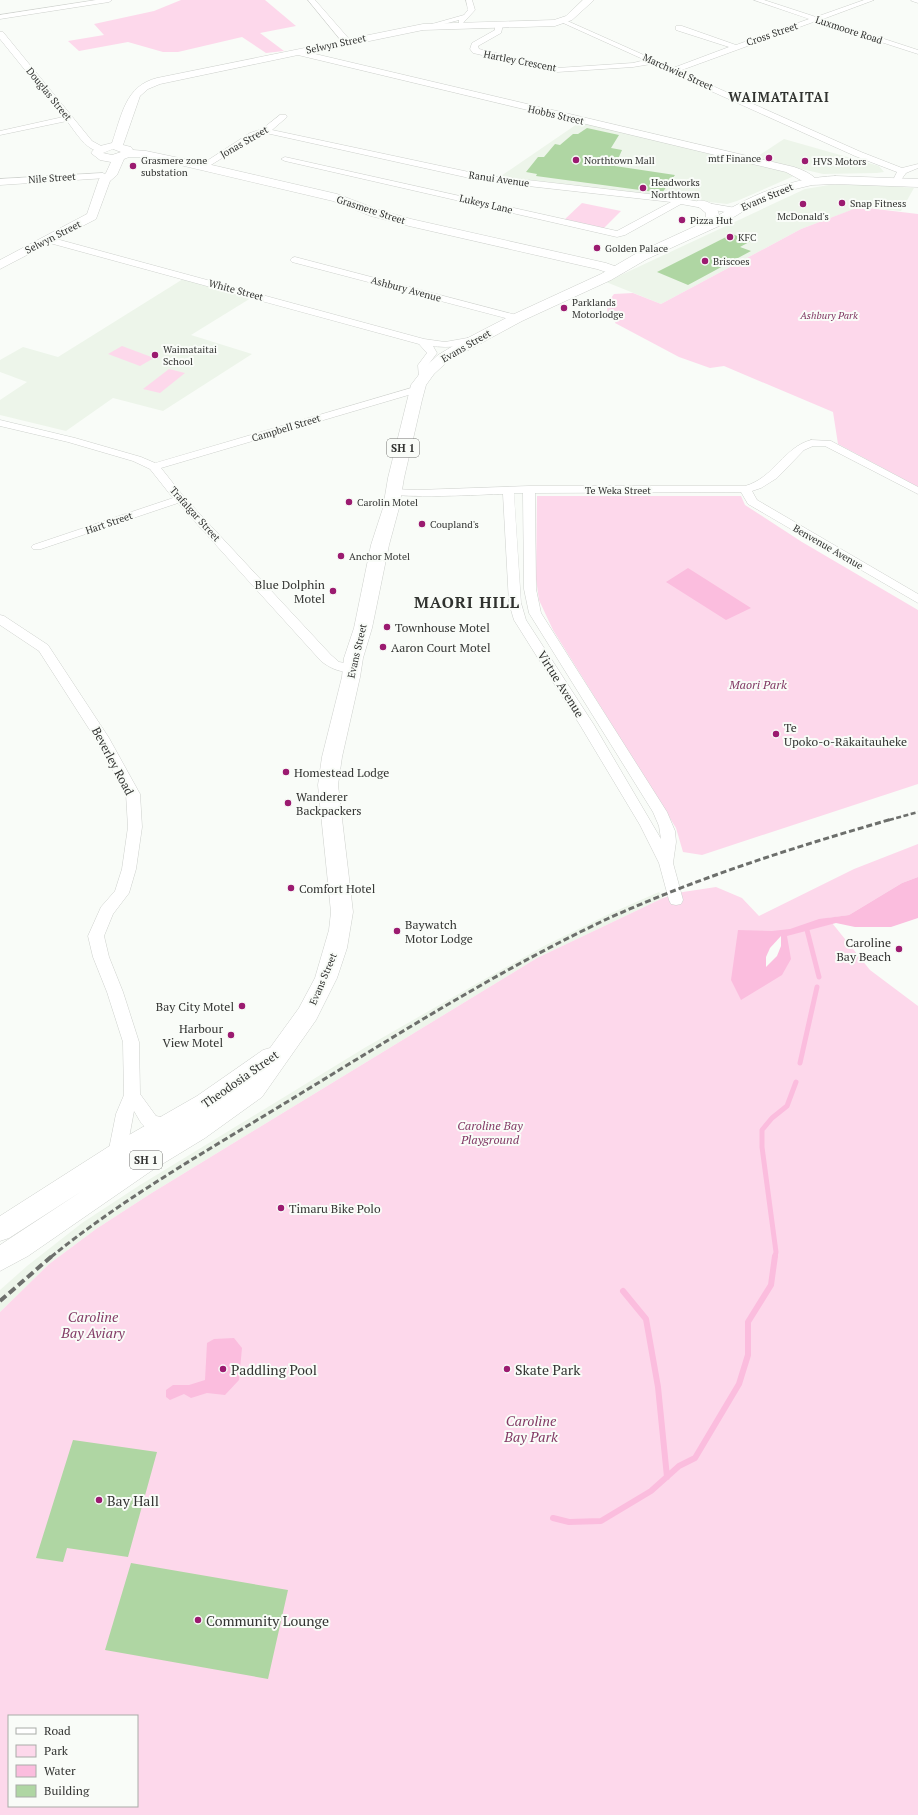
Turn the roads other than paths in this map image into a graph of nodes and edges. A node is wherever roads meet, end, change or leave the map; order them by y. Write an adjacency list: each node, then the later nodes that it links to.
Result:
1 (109, 0): 10 (street)
2 (311, 0): 18 (street)
3 (469, 0): 9 (street)
4 (588, 0): 12 (street, Selwyn Street)
5 (757, 0): 11 (street, Luxmoore Road)
6 (871, 0): 11 (street, Cross Street)
7 (914, 0): 8 (street)
8 (918, 1)
9 (466, 16): 14 (street); 15 (street)
10 (0, 17)
11 (816, 19): 19 (street, Cross Street); 21 (street, Luxmoore Road)
12 (563, 21): 13 (street, Selwyn Street); 22 (street, Marchwiel Street)
13 (499, 25): 15 (street, Selwyn Street); 22 (street, Hartley Crescent)
14 (429, 26): 15 (street, Selwyn Street); 18 (street, Selwyn Street)
15 (457, 26)
16 (679, 28): 19 (street)
17 (0, 34): 25 (street, Douglas Street)
18 (347, 42): 20 (street, Selwyn Street)
19 (736, 47): 23 (street, Cross Street)
20 (298, 52): 29 (street, Selwyn Street); 35 (street, Hobbs Street)
21 (918, 52)
22 (653, 61): 23 (street, Marchwiel Street)
23 (674, 70): 33 (street, Marchwiel Street)
24 (283, 117): 26 (street, Jonas Street)
25 (69, 118): 27 (street); 28 (street, Douglas Street)
26 (265, 131): 31 (street, Jonas Street); 38 (street, Ranui Avenue)
27 (0, 133)
28 (100, 149): 29 (street)
29 (118, 154): 31 (street, Grasmere Street); 34 (street, Selwyn Street)
30 (285, 159): 38 (street, Lukeys Lane)
31 (203, 166): 45 (street, Grasmere Street)
32 (918, 166): 33 (street)
33 (900, 176): 35 (highway, Evans Street / SH 1); 37 (highway, Evans Street / SH 1)
34 (104, 177): 36 (street, Nile Street); 42 (street, Selwyn Street)
35 (812, 181): 40 (highway, Evans Street / SH 1)
36 (0, 182)
37 (918, 183)
38 (680, 201): 39 (street, Ranui Avenue)
39 (701, 204): 40 (street, Ranui Avenue); 41 (highway)
40 (736, 211): 41 (highway, Evans Street / SH 1)
41 (706, 227): 45 (highway, Evans Street / SH 1)
42 (49, 240): 44 (street, Selwyn Street); 48 (street, White Street)
43 (295, 260): 46 (street, Ashbury Avenue)
44 (0, 265)
45 (615, 271): 46 (highway, Evans Street / SH 1)
46 (517, 318): 47 (highway, Evans Street / SH 1)
47 (473, 340): 48 (street, White Street); 49 (highway, Evans Street / SH 1)
48 (423, 342): 49 (street)
49 (421, 383): 51 (street, Campbell Street); 56 (highway, Evans Street / SH 1)
50 (0, 423): 51 (street, Trafalgar Street)
51 (154, 467): 57 (street, Trafalgar Street)
52 (529, 489): 53 (street, Te Weka Street); 54 (street, Te Weka Street); 62 (street, Virtue Avenue)
53 (745, 489): 55 (street, Te Weka Street); 59 (street, Benvenue Avenue)
54 (508, 490): 56 (street, Te Weka Street); 62 (street, Virtue Avenue)
55 (918, 491)
56 (393, 492): 61 (highway, Evans Street / SH 1)
57 (180, 499): 58 (street, Hart Street); 61 (street, Trafalgar Street)
58 (37, 547)
59 (918, 599)
60 (0, 618): 65 (street, Beverley Road)
61 (351, 668): 64 (highway, Evans Street / SH 1)
62 (666, 863): 63 (street, Virtue Avenue)
63 (676, 900)
64 (282, 1050): 66 (highway, Theodosia Street / SH 1); 69 (highway, Theodosia Street / SH 1)
65 (132, 1095): 66 (street); 67 (street, Beverley Road)
66 (170, 1125): 67 (highway, Theodosia Street / SH 1)
67 (117, 1154): 68 (highway, Theodosia Street / SH 1)
68 (0, 1230)
69 (0, 1259)

